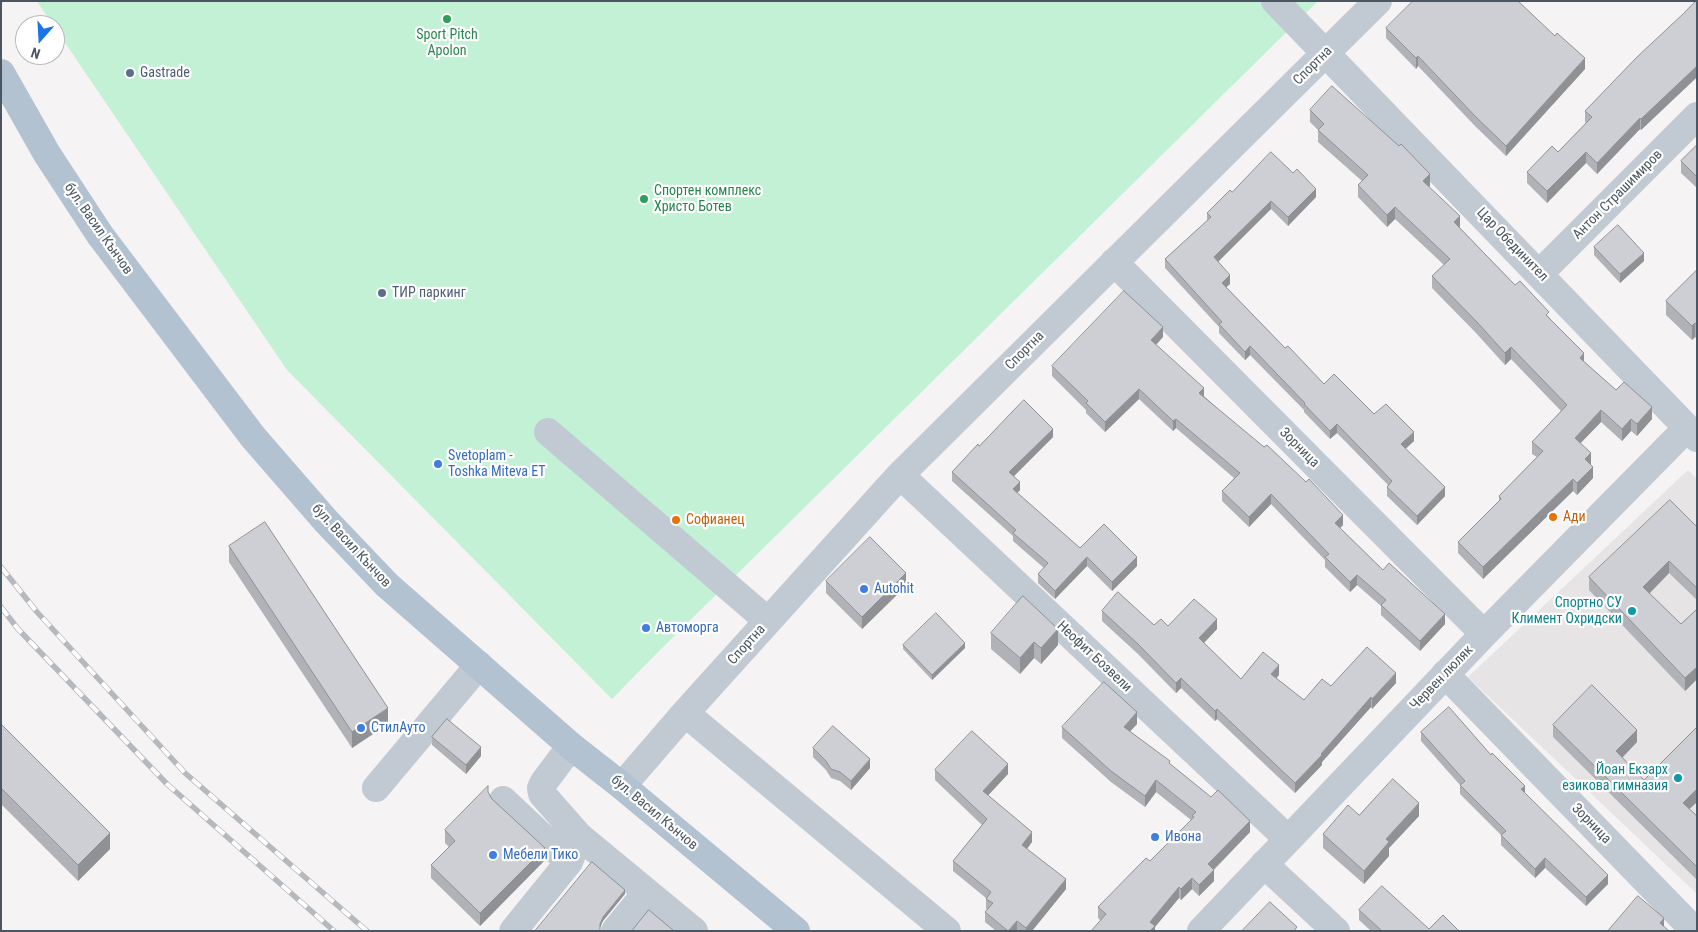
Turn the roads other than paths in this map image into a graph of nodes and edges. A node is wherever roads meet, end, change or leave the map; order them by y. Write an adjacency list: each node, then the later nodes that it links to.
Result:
1 (1276, 1): 3 (street, Цар Обединител)
2 (1378, 1): 3 (street, Спортна)
3 (1326, 53): 6 (street, Спортна); 7 (street, Цар Обединител)
4 (1, 73): 13 (main road, бул. Васил Кънчов)
5 (1697, 116): 7 (street, Антон Страшимиров)
6 (1114, 262): 10 (street, Спортна); 12 (street, Зорница)
7 (1539, 274): 9 (street, Цар Обединител)
8 (548, 432): 11 (street)
9 (1692, 433): 12 (street, Червен люляк)
10 (900, 475): 11 (street, Спортна); 21 (street, Неофит Бозвели)
11 (768, 621): 15 (street, Спортна)
12 (1484, 634): 14 (street, Червен люляк)
13 (479, 665): 16 (main road, бул. Васил Кънчов); 18 (street)
14 (1446, 674): 21 (street, Червен люляк); 32 (street, Зорница)
15 (685, 714): 17 (street, Спортна); 29 (street)
16 (571, 746): 17 (main road, бул. Васил Кънчов); 20 (street)
17 (622, 786): 28 (main road, бул. Васил Кънчов)
18 (376, 788)
19 (503, 800): 22 (street)
20 (580, 836): 22 (street); 24 (street)
21 (1288, 839): 23 (street, Червен люляк)
22 (569, 862): 25 (street)
23 (1264, 864): 30 (street, Червен люляк); 31 (street)
24 (647, 892): 26 (street); 27 (street)
25 (513, 931)
26 (615, 931)
27 (694, 931)
28 (796, 931)
29 (948, 931)
30 (1201, 931)
31 (1336, 931)
32 (1696, 931)

